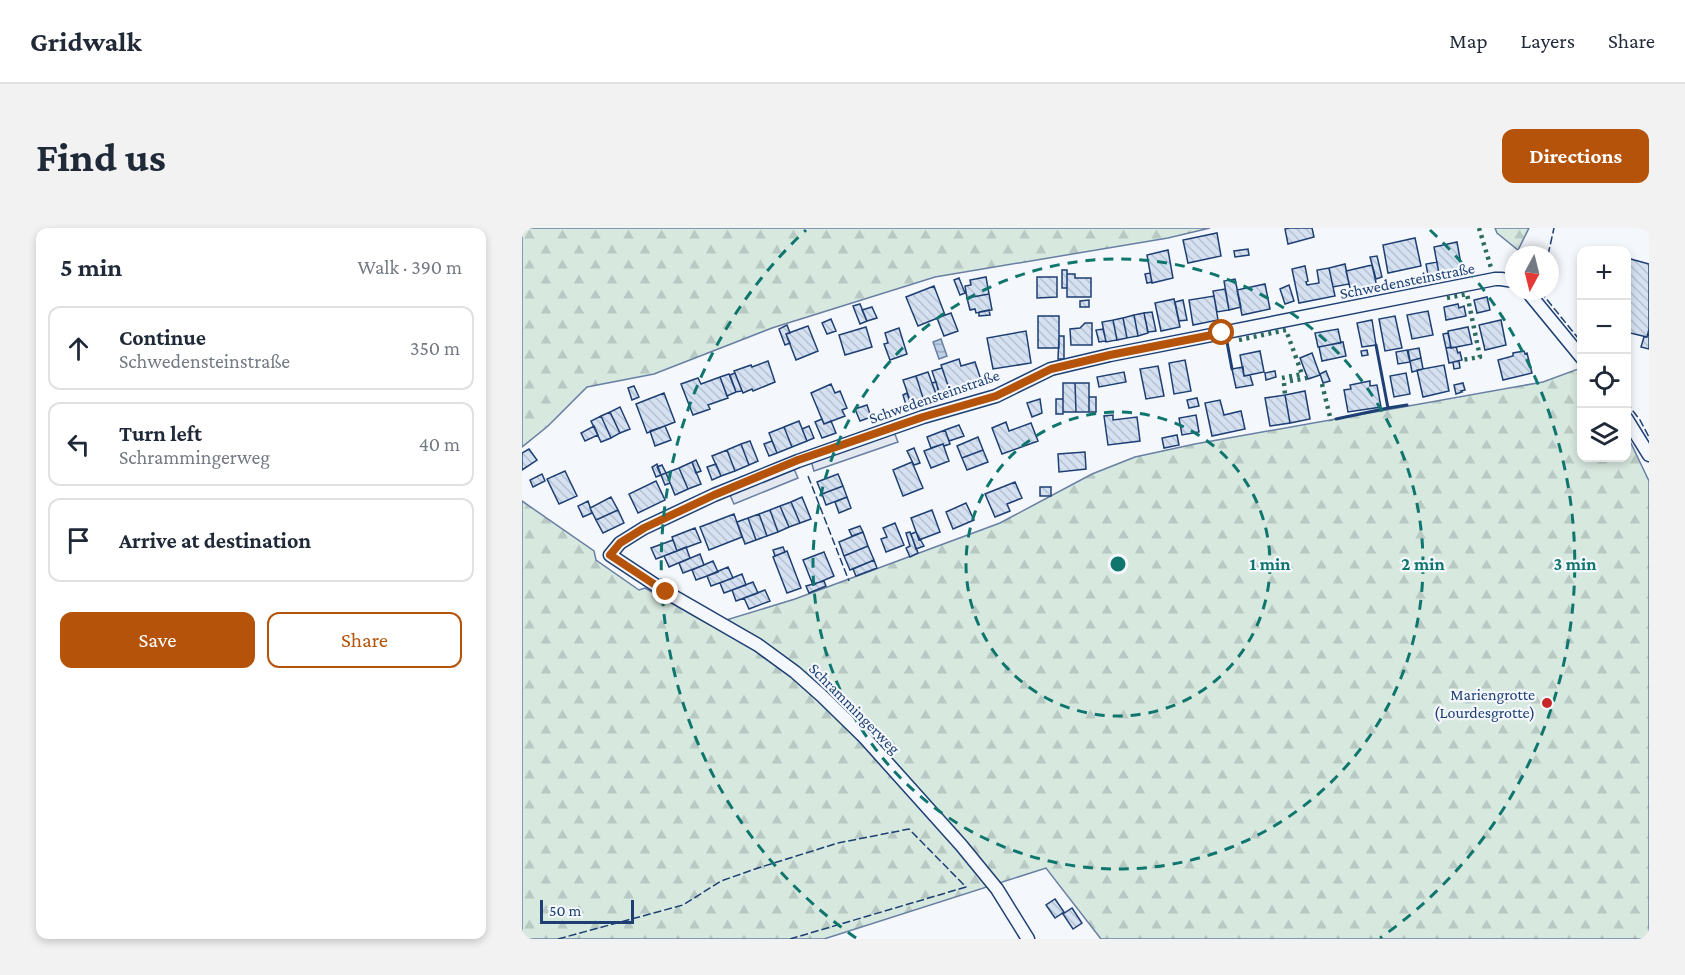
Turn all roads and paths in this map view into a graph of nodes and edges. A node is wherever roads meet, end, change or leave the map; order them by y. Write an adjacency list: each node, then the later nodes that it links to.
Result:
1 (1505, 280): 6 (street, Schwedensteinstraße)
2 (1534, 300): 3 (street)
3 (1578, 354)
4 (1631, 426): 5 (street)
5 (1649, 455)
6 (610, 555): 7 (street, Schrammingerweg)
7 (1028, 939)

